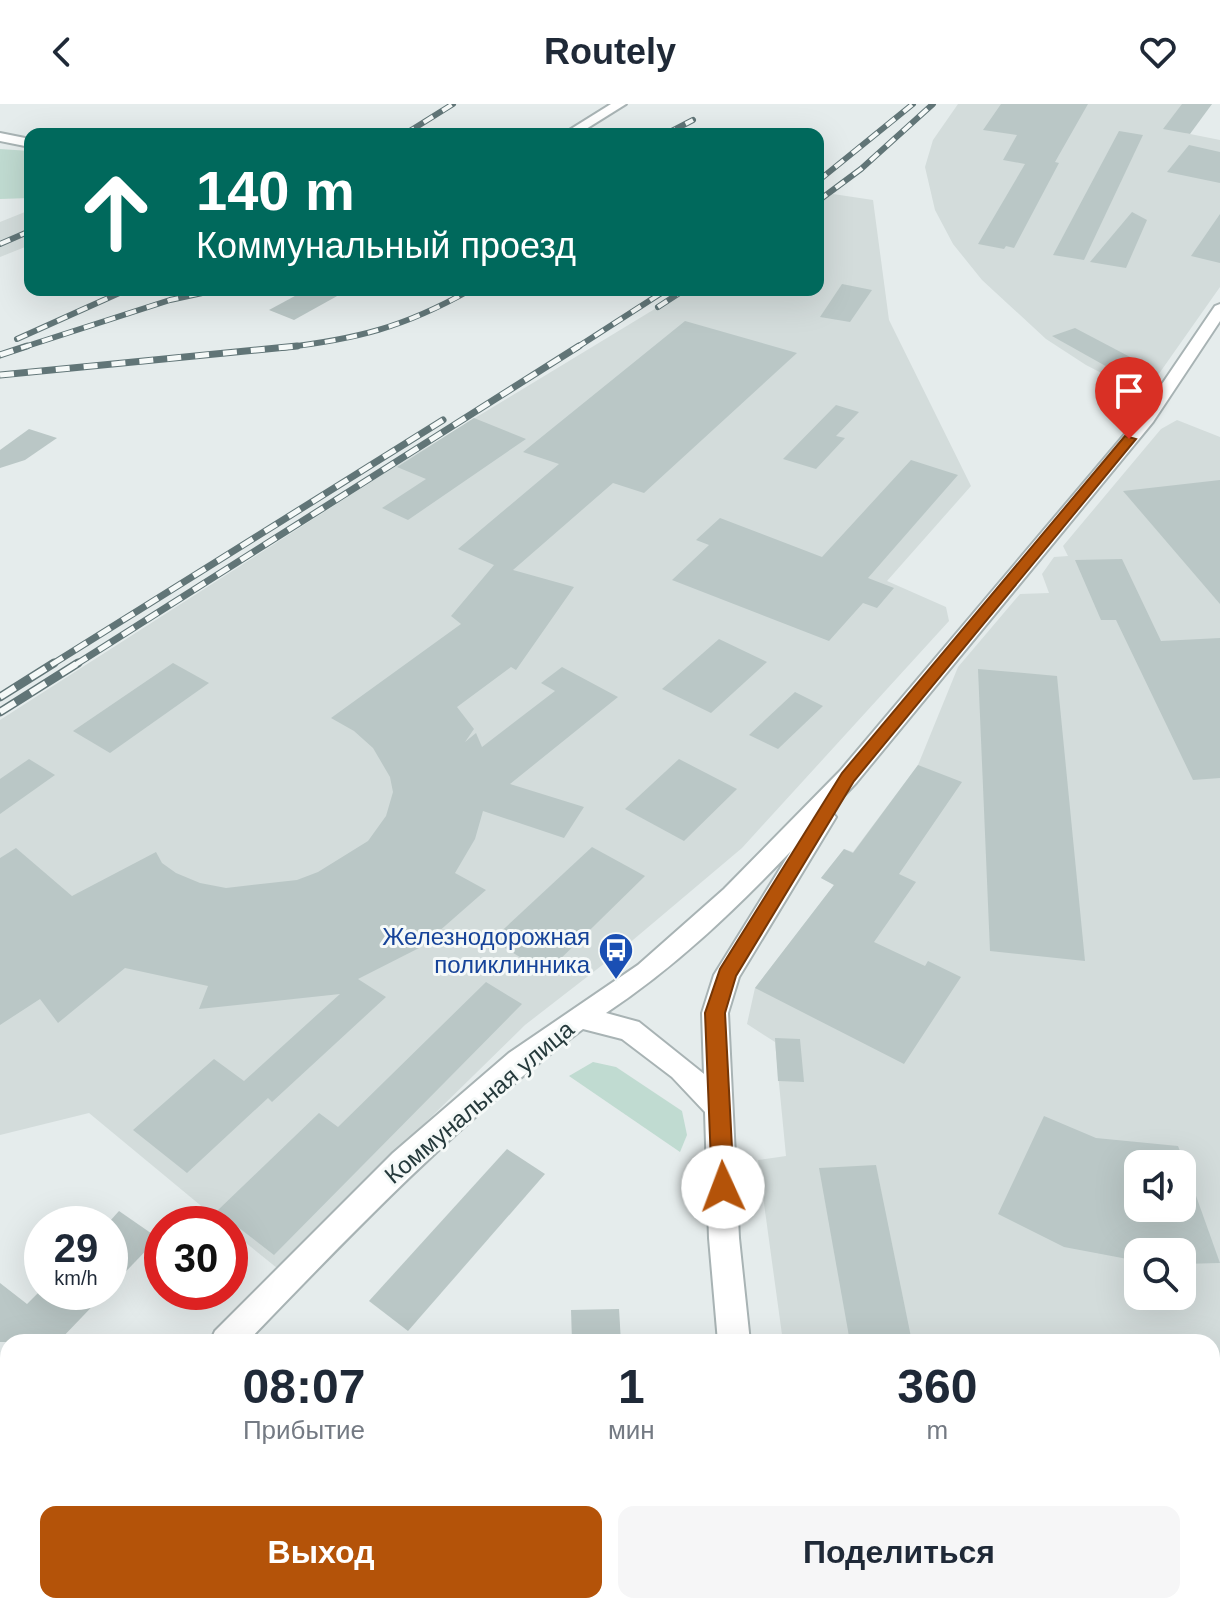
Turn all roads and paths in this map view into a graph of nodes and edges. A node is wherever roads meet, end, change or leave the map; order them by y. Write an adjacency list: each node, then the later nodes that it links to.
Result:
1 (620, 104): 2 (street)
2 (579, 128)
3 (0, 137): 4 (street)
4 (24, 142)
5 (1220, 309): 6 (street)
6 (848, 777): 7 (street, Коммунальная улица); 8 (street)
7 (579, 1017): 8 (street); 9 (street, Коммунальная улица)
8 (721, 1110): 10 (street)
9 (234, 1334)
10 (733, 1334)

